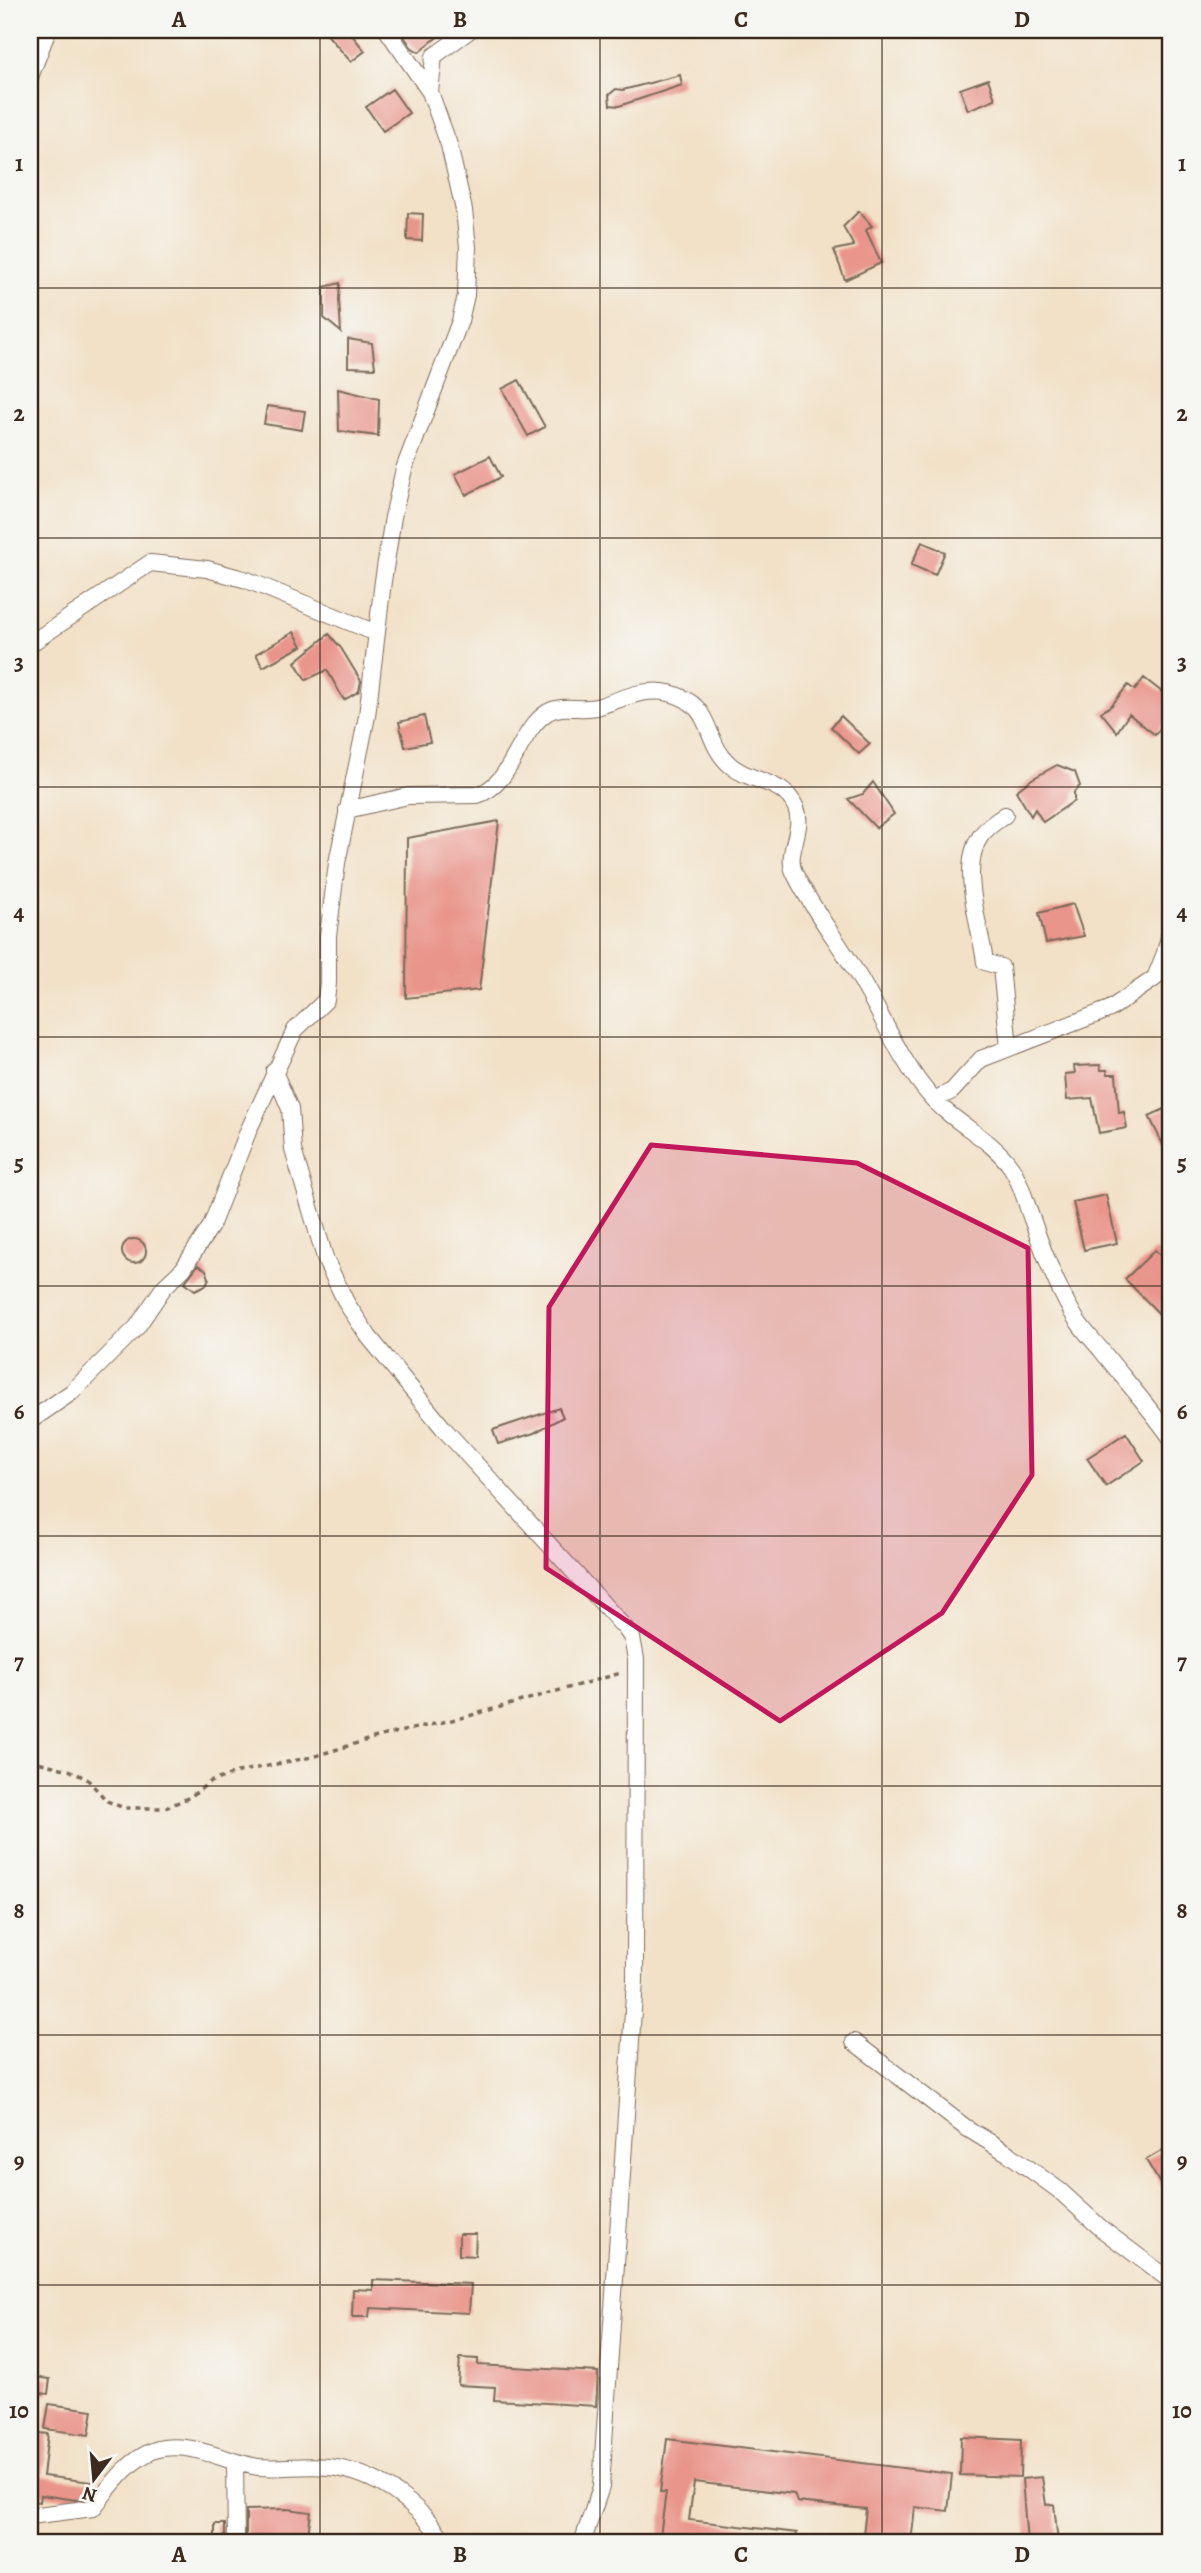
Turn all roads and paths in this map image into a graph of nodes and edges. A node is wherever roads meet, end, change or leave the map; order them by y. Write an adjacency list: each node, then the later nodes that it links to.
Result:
1 (48, 30): 4 (street)
2 (387, 30): 5 (street)
3 (470, 30): 5 (street)
4 (30, 77)
5 (430, 92): 6 (street)
6 (376, 633): 7 (street); 8 (street)
7 (30, 644)
8 (347, 810): 12 (street); 13 (street)
9 (1005, 815): 11 (street)
10 (1171, 929): 11 (street)
11 (1009, 1048): 13 (street)
12 (274, 1071): 14 (street); 16 (street)
13 (934, 1100): 15 (street)
14 (30, 1421)
15 (1171, 1438)
16 (636, 1670): 17 (path); 24 (street)
17 (30, 1760)
18 (854, 2042): 19 (street)
19 (1171, 2281)
20 (235, 2462): 21 (street); 22 (street); 23 (street)
21 (30, 2516)
22 (236, 2543)
23 (445, 2543)
24 (582, 2543)

